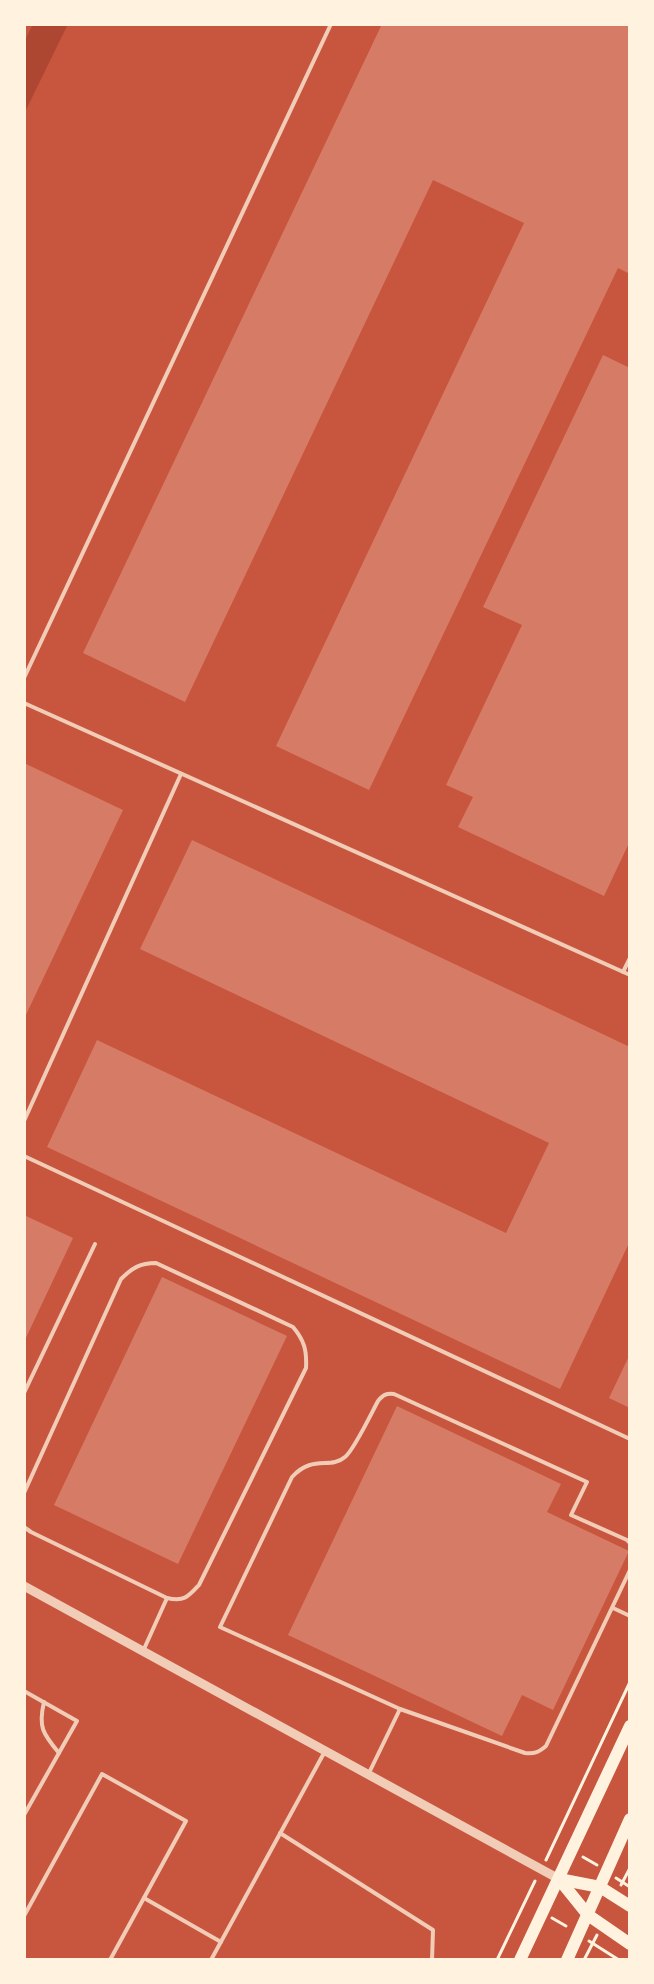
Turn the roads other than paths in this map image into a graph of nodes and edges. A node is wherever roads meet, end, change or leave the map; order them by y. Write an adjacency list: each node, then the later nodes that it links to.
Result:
1 (331, 24): 2 (lane)
2 (24, 678)
3 (24, 703): 4 (lane)
4 (181, 774): 6 (lane); 8 (lane)
5 (630, 958): 6 (lane)
6 (623, 972): 7 (lane)
7 (630, 975)
8 (24, 1121)
9 (24, 1156): 12 (lane)
10 (95, 1244): 11 (lane)
11 (24, 1393)
12 (630, 1439)
13 (24, 1493): 18 (lane)
14 (24, 1527): 18 (lane)
15 (630, 1543): 24 (lane)
16 (630, 1570): 19 (lane)
17 (24, 1586): 21 (street)
18 (167, 1598): 21 (lane)
19 (613, 1608): 20 (lane); 24 (lane)
20 (630, 1616)
21 (143, 1652): 26 (street)
22 (24, 1691): 23 (lane)
23 (44, 1702): 27 (lane); 27 (lane)
24 (400, 1709): 28 (lane)
25 (630, 1726): 32 (main road)
26 (326, 1751): 28 (street); 31 (lane)
27 (59, 1753): 29 (lane)
28 (368, 1775): 32 (street)
29 (24, 1815)
30 (630, 1819): 33 (main road)
31 (280, 1833): 38 (lane); 42 (lane)
32 (559, 1879): 33 (main road); 36 (main road); 43 (main road)
33 (600, 1887): 35 (main road); 36 (main road)
34 (144, 1898): 37 (lane); 38 (lane); 40 (lane)
35 (630, 1906)
36 (588, 1915): 39 (main road); 44 (main road)
37 (24, 1916)
38 (221, 1942): 41 (lane)
39 (630, 1944)
40 (110, 1960)
41 (211, 1960)
42 (432, 1960)
43 (520, 1960)
44 (567, 1960)

